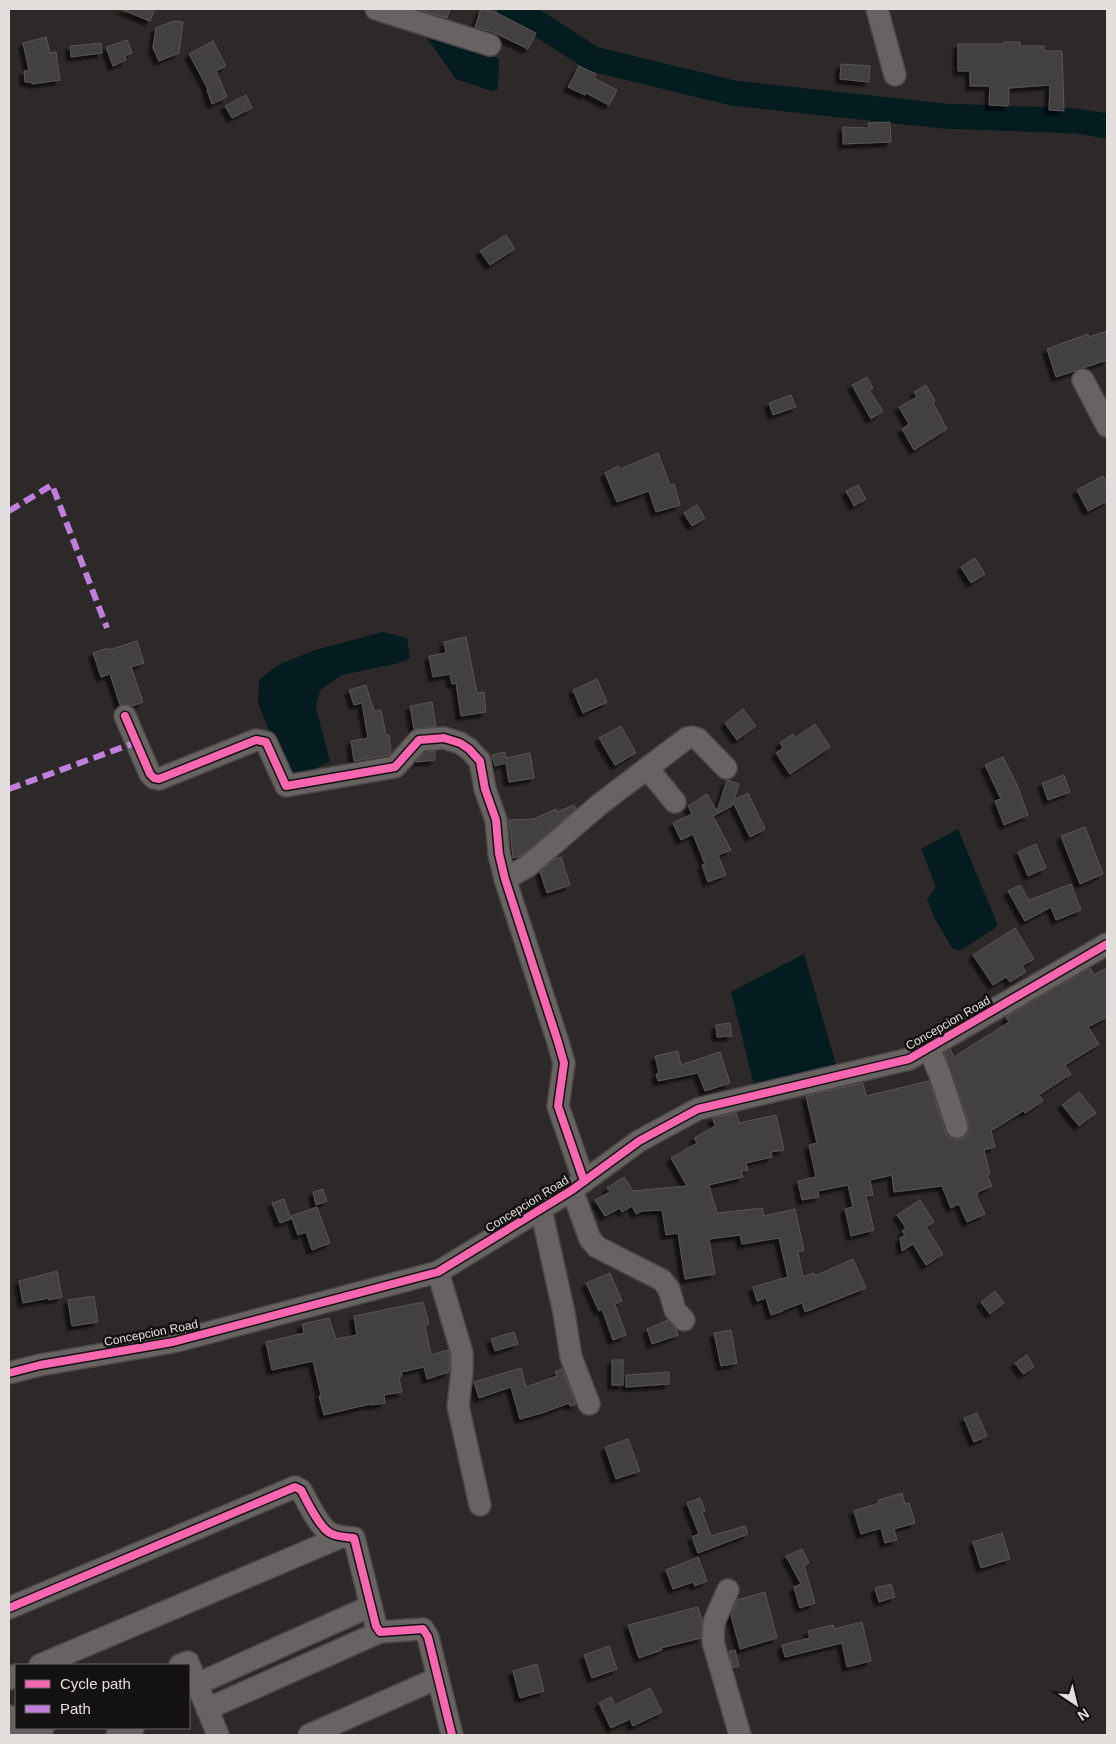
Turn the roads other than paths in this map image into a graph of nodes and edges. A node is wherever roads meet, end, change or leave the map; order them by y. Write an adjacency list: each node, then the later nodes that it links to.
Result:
1 (376, 9): 3 (street)
2 (877, 9): 4 (street)
3 (490, 45)
4 (895, 75)
5 (1083, 380): 6 (street)
6 (1107, 426)
7 (125, 716): 11 (street)
8 (647, 768): 9 (street); 10 (street); 11 (street)
9 (726, 768)
10 (675, 802)
11 (505, 879): 15 (street)
12 (1107, 944): 13 (street, Concepcion Road)
13 (929, 1048): 14 (street); 15 (street, Concepcion Road)
14 (957, 1127)
15 (578, 1185): 16 (street, Concepcion Road); 18 (street)
16 (541, 1208): 17 (street, Concepcion Road); 20 (street)
17 (438, 1272): 19 (street, Concepcion Road); 21 (street)
18 (684, 1320)
19 (9, 1373)
20 (588, 1404)
21 (480, 1505)
22 (341, 1537): 24 (street); 25 (street); 27 (street)
23 (728, 1590): 40 (street)
24 (371, 1606): 26 (street); 30 (street)
25 (9, 1608)
26 (380, 1632): 29 (street); 30 (street)
27 (42, 1664)
28 (190, 1668): 30 (street)
29 (438, 1678): 38 (street); 39 (street)
30 (199, 1697): 37 (street)
31 (9, 1716): 32 (street)
32 (15, 1729)
33 (41, 1729): 35 (street)
34 (131, 1729): 36 (street)
35 (27, 1735)
36 (117, 1735)
37 (218, 1735)
38 (309, 1735)
39 (452, 1735)
40 (740, 1735)

